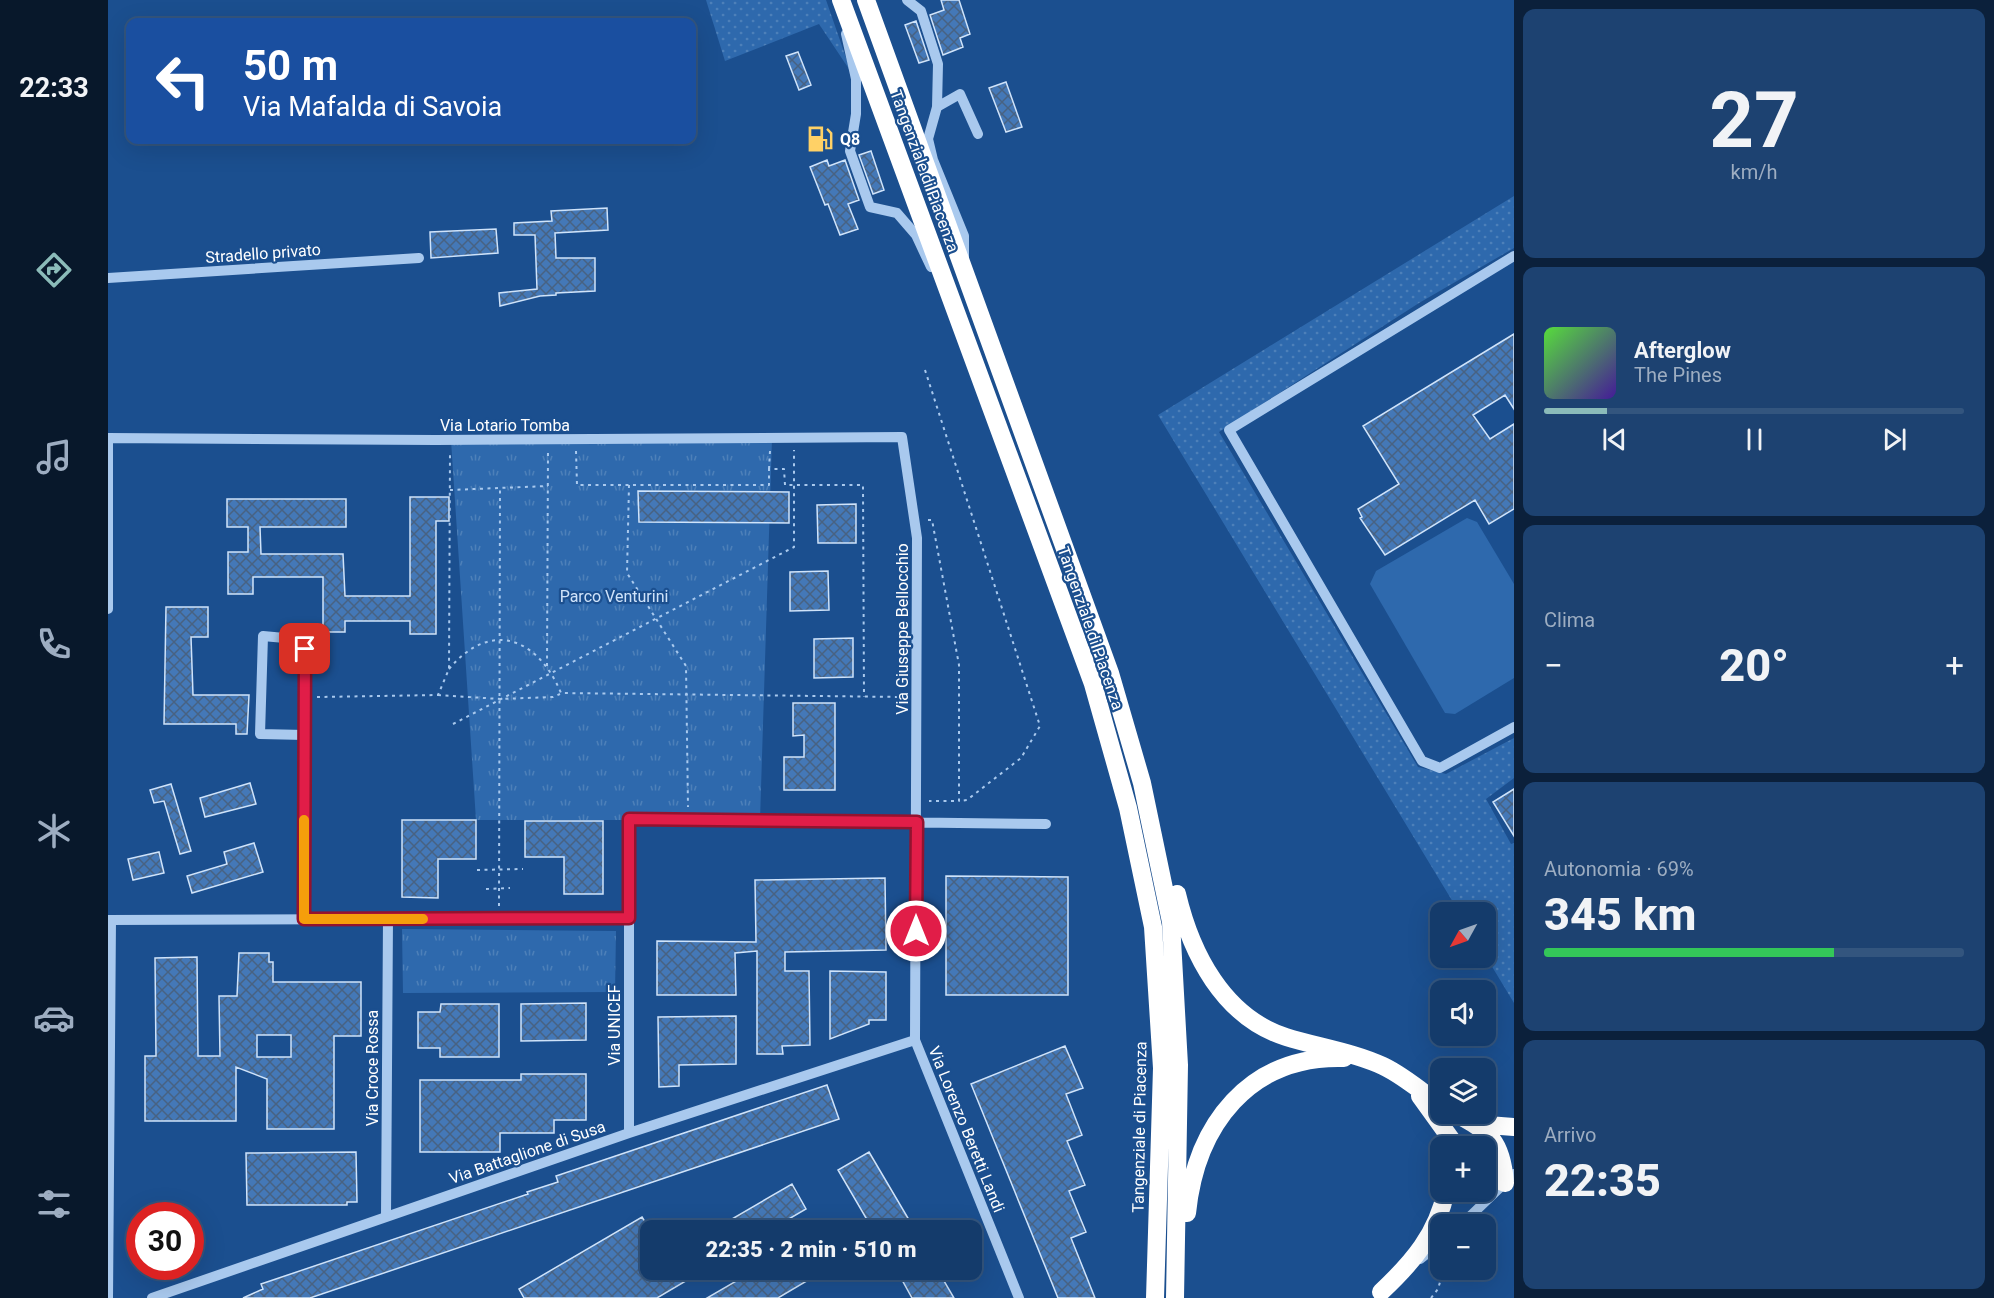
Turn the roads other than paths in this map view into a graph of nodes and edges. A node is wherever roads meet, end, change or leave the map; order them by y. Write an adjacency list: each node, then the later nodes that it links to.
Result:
1 (833, 0): 11 (street)
2 (841, 0): 11 (highway, Tangenziale di Piacenza)
3 (866, 0): 9 (highway, Tangenziale di Piacenza)
4 (907, 0): 5 (street)
5 (937, 107): 6 (street); 9 (street)
6 (978, 134)
7 (1514, 255): 15 (street)
8 (419, 258): 10 (street, Stradello privato)
9 (964, 273): 17 (highway, Tangenziale di Piacenza)
10 (108, 278)
11 (983, 386): 39 (highway, Tangenziale di Piacenza)
12 (902, 437): 13 (street, Via Lotario Tomba); 18 (street, Via Giuseppe Bellocchio)
13 (108, 438): 14 (street)
14 (108, 609)
15 (1514, 727)
16 (305, 735): 16 (street); 21 (street)
17 (1142, 783): 25 (highway); 40 (highway, Tangenziale di Piacenza)
18 (917, 822): 19 (street); 20 (street, Via UNICEF); 24 (street, Via Lorenzo Beretti Landi)
19 (1046, 824)
20 (629, 918): 22 (street); 29 (street, Via UNICEF)
21 (304, 919): 22 (street); 23 (street)
22 (388, 919): 33 (street, Via Croce Rossa)
23 (110, 920): 36 (street)
24 (915, 1040): 29 (street, Via Battaglione di Susa); 38 (street, Via Lorenzo Beretti Landi)
25 (1362, 1059): 26 (highway); 40 (highway)
26 (1430, 1104)
27 (1475, 1124): 28 (highway); 30 (highway)
28 (1514, 1127)
29 (630, 1133): 33 (street, Via Battaglione di Susa)
30 (1509, 1179): 32 (street)
31 (1443, 1202): 35 (highway)
32 (1472, 1214)
33 (386, 1217): 37 (street, Via Battaglione di Susa)
34 (1430, 1251): 35 (street)
35 (1378, 1295)
36 (108, 1298)
37 (152, 1298)
38 (1019, 1298)
39 (1155, 1298)
40 (1177, 1298)

